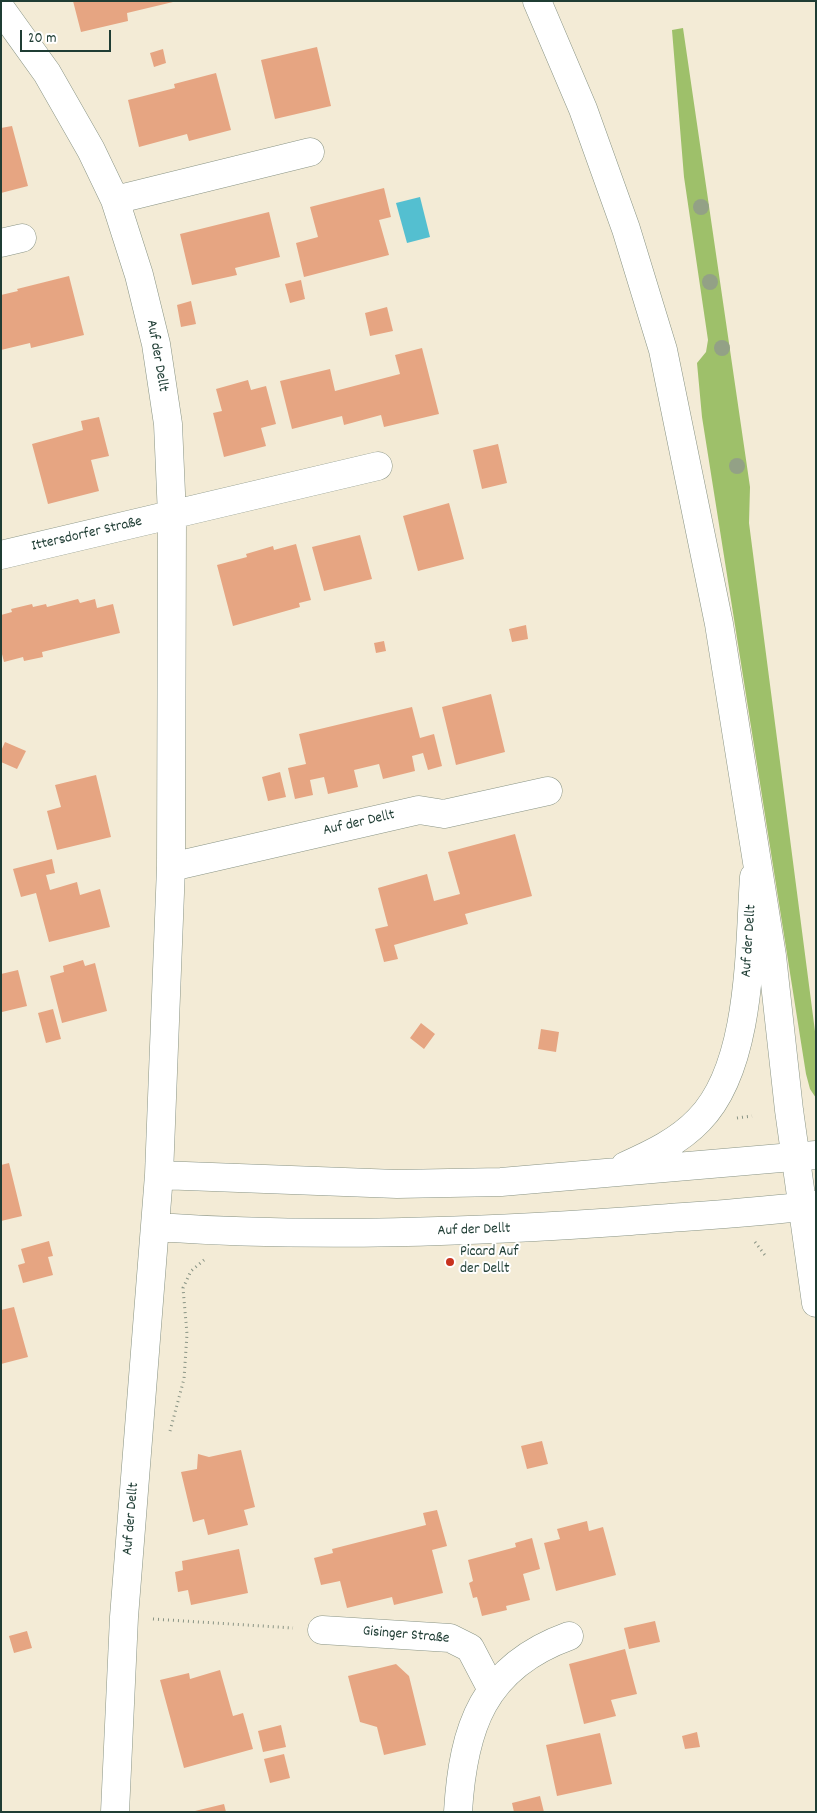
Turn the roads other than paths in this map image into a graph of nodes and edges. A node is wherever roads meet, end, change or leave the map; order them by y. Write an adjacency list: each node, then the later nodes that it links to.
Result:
1 (537, 1): 9 (street)
2 (1, 9): 4 (street, Auf der Dellt)
3 (310, 152): 4 (street)
4 (115, 200): 6 (street, Auf der Dellt)
5 (378, 466): 6 (street)
6 (172, 516): 7 (street, Ittersdorfer Straße); 10 (street, Auf der Dellt)
7 (1, 555)
8 (548, 791): 10 (street, Auf der Dellt)
9 (755, 855): 11 (street); 12 (street, Auf der Dellt)
10 (171, 867): 13 (street, Auf der Dellt)
11 (798, 1156): 12 (street, Auf der Dellt); 14 (street)
12 (609, 1174): 13 (street, Auf der Dellt)
13 (159, 1175): 15 (street, Auf der Dellt)
14 (803, 1207): 15 (street, Auf der Dellt); 16 (street)
15 (156, 1227): 20 (street, Auf der Dellt)
16 (816, 1303)
17 (322, 1630): 19 (street, Gisinger Straße)
18 (569, 1636): 19 (street)
19 (492, 1690): 21 (street)
20 (115, 1812)
21 (458, 1812)

